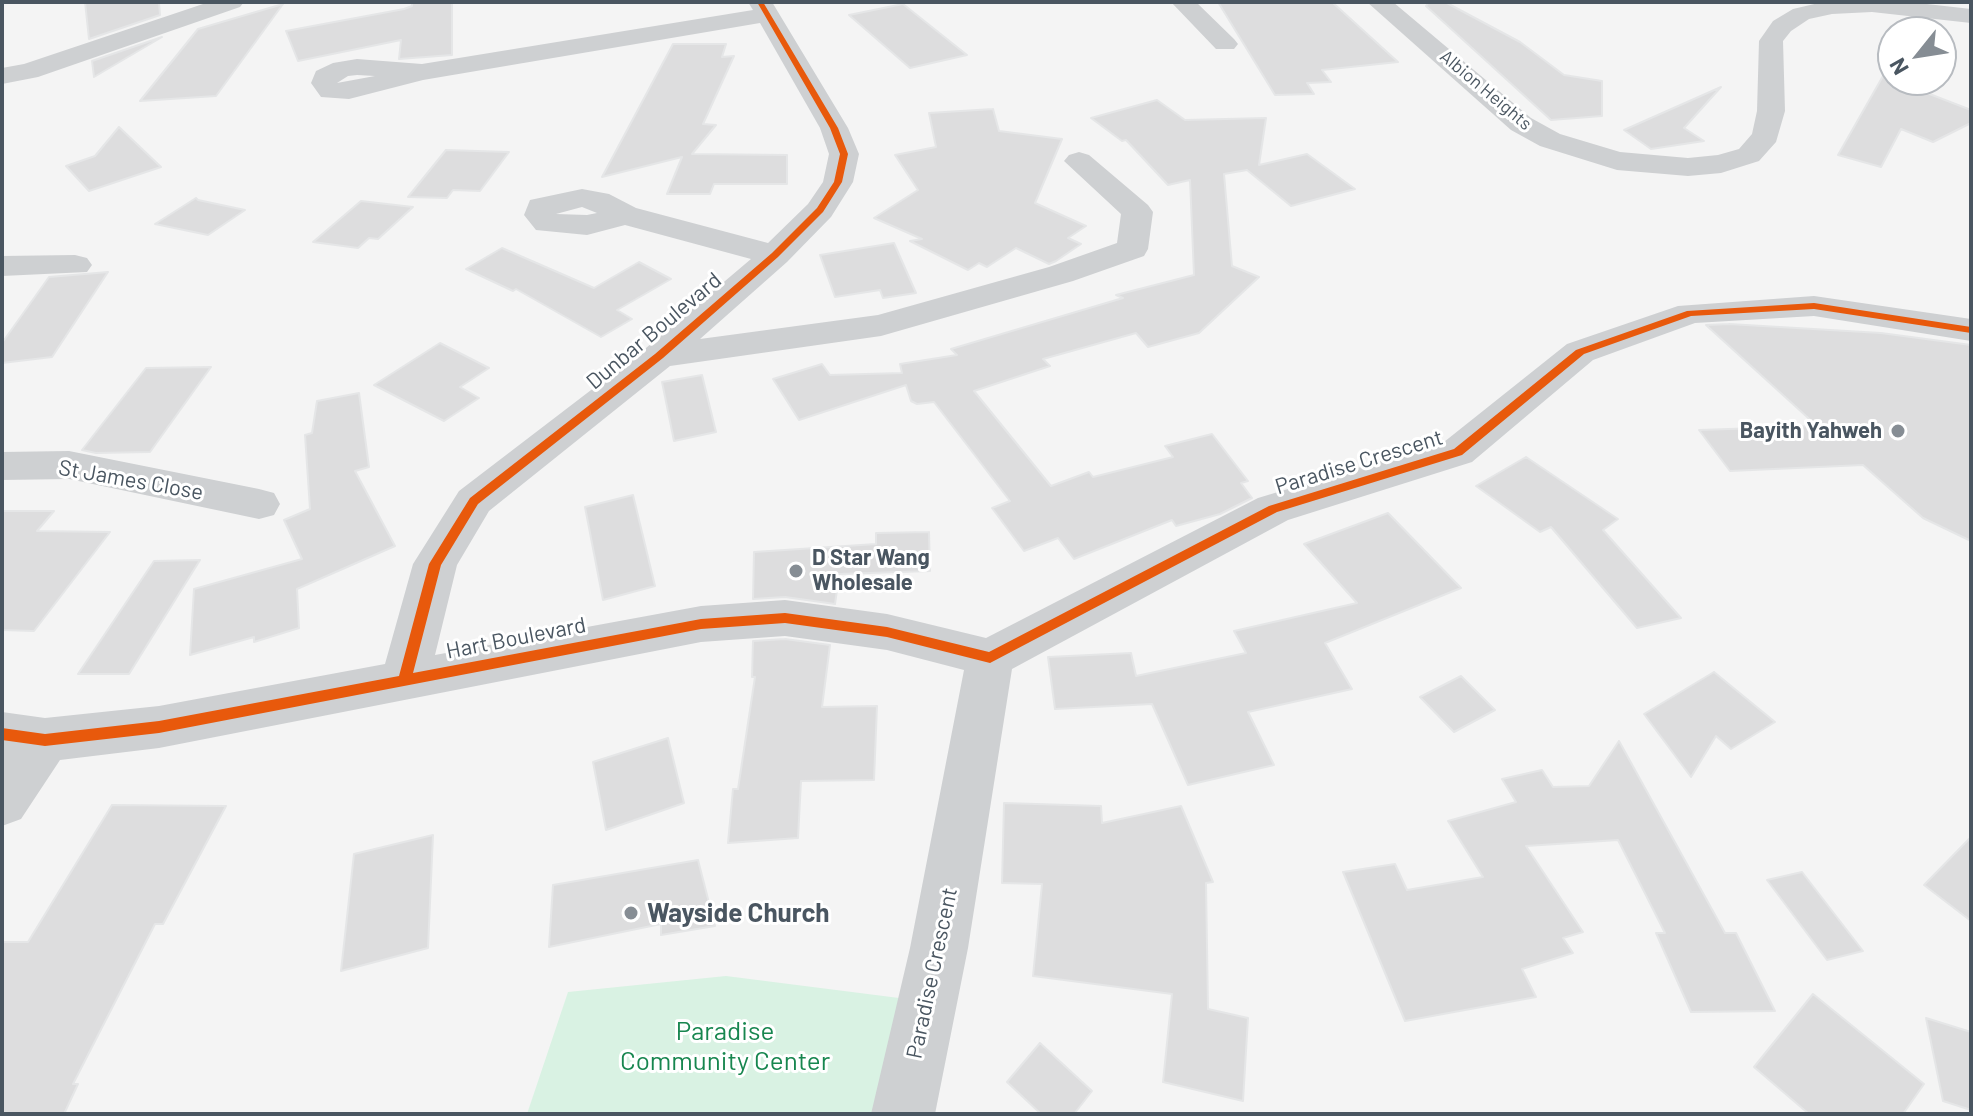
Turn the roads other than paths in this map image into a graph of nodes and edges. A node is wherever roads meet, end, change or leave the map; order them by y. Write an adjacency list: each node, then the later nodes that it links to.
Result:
1 (232, 2): 8 (street)
2 (1183, 2): 6 (street)
3 (1379, 2): 5 (street, Albion Heights)
4 (764, 8): 7 (street); 11 (street, Dunbar Boulevard)
5 (1971, 16)
6 (1225, 44)
7 (422, 72)
8 (2, 76)
9 (1079, 161): 15 (street)
10 (625, 215): 11 (street)
11 (775, 255): 15 (street, Dunbar Boulevard)
12 (75, 265): 13 (street)
13 (2, 266)
14 (1971, 330): 18 (street, Paradise Crescent)
15 (659, 356): 19 (street, Dunbar Boulevard)
16 (2, 466): 17 (street, St James Close)
17 (259, 504)
18 (990, 658): 19 (street, Hart Boulevard); 22 (street, Paradise Crescent)
19 (405, 679): 20 (street, Hart Boulevard)
20 (23, 737): 21 (street)
21 (2, 802)
22 (903, 1114)

